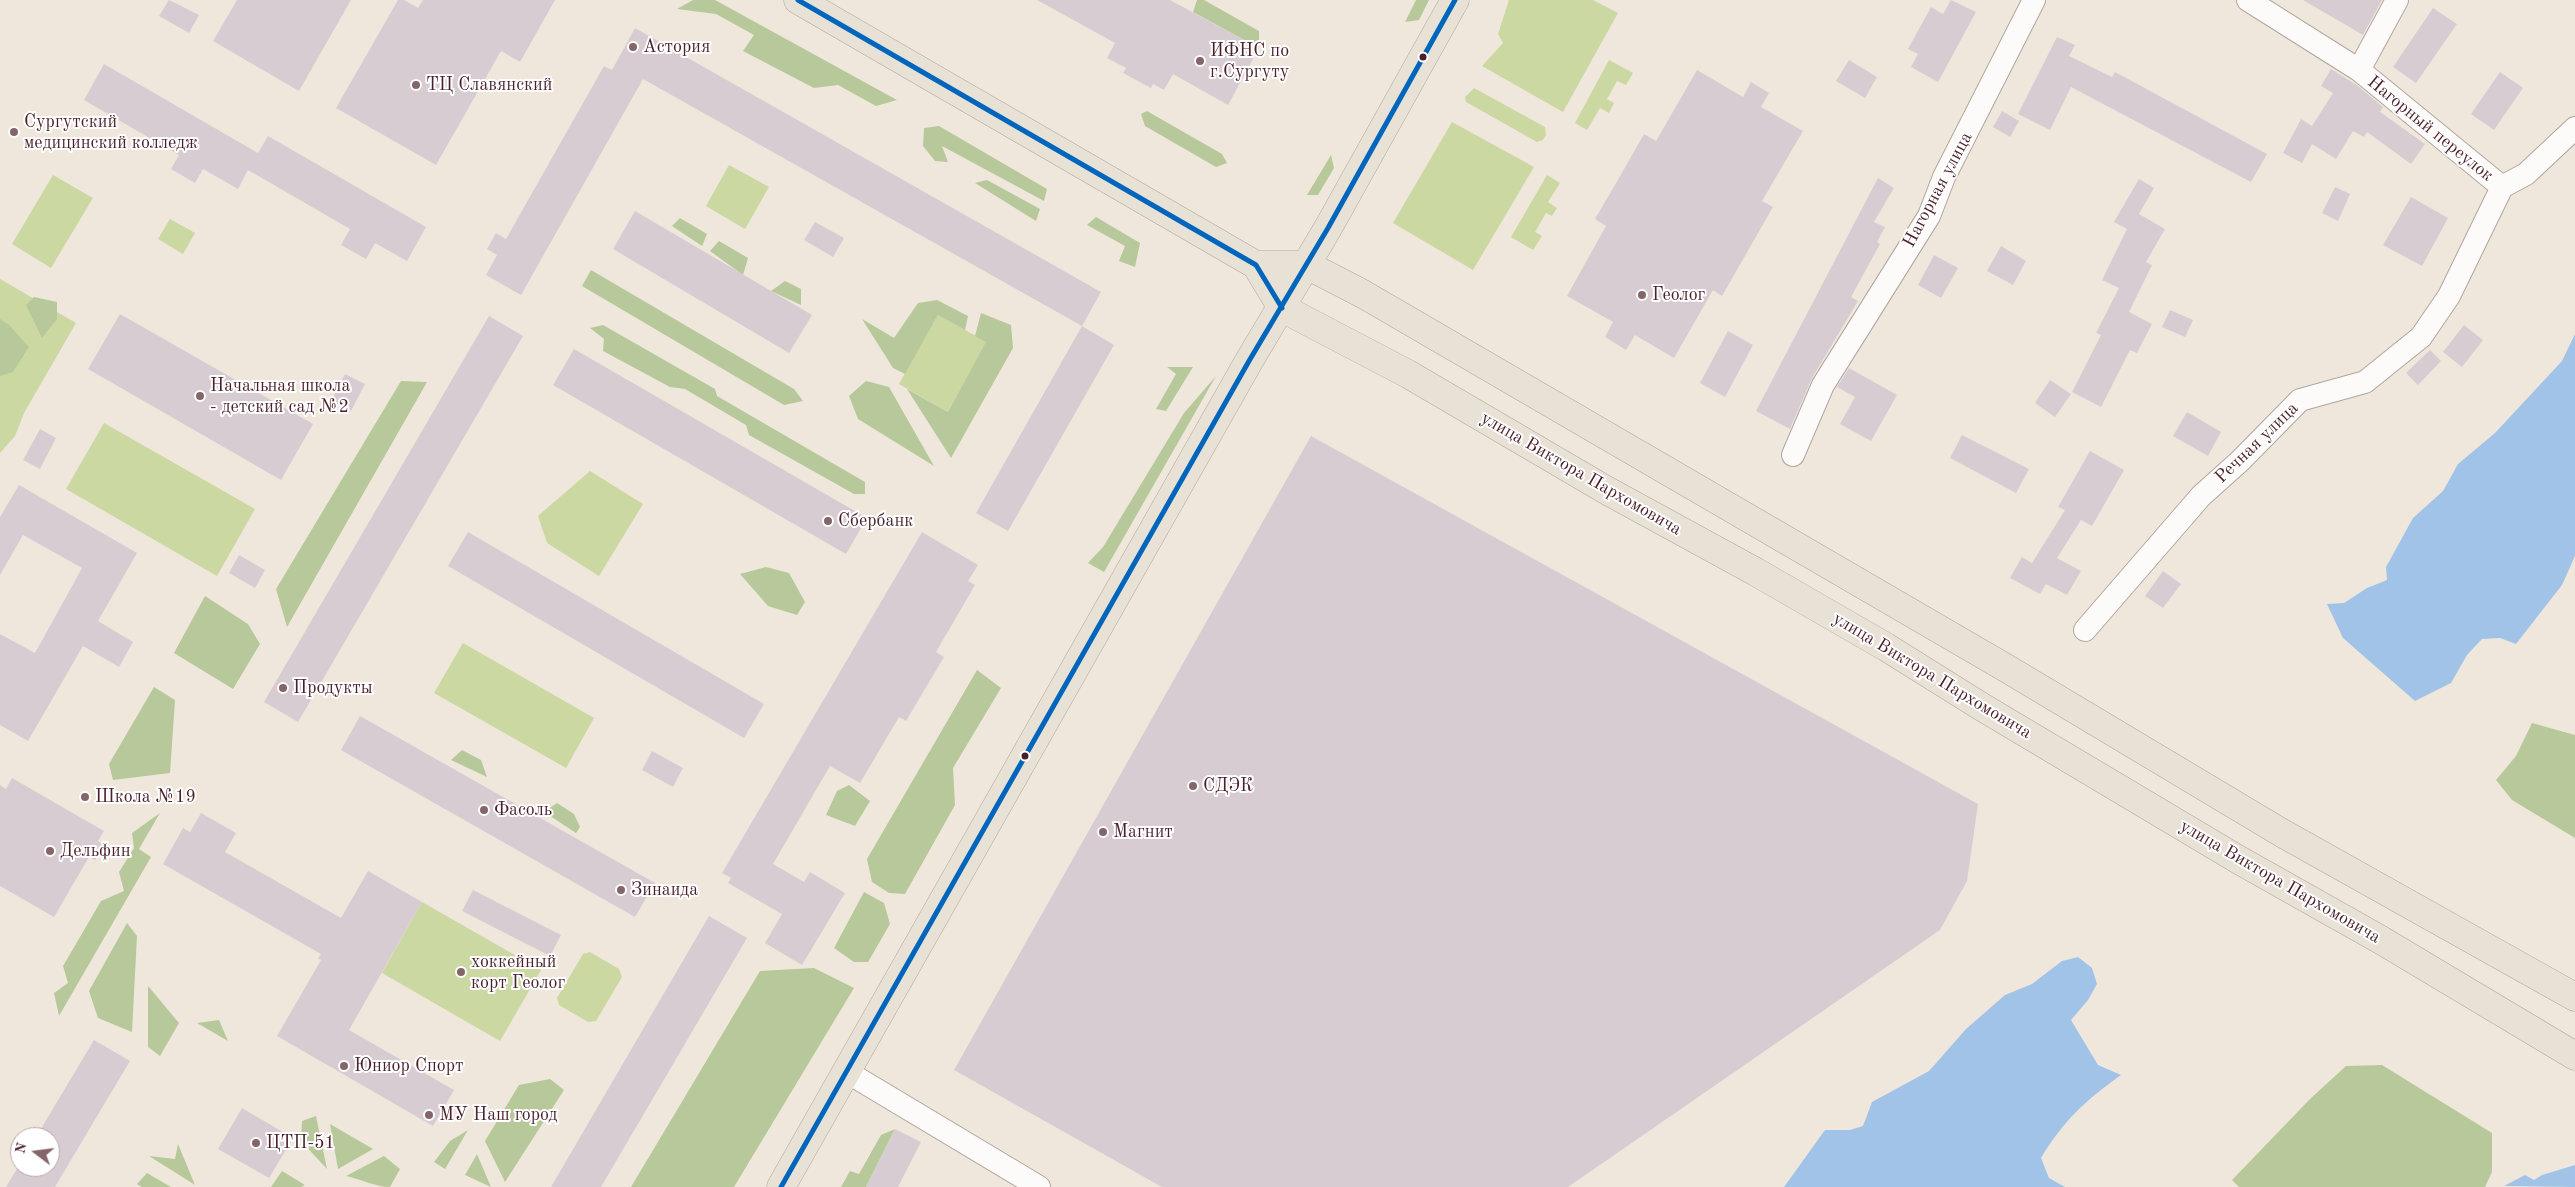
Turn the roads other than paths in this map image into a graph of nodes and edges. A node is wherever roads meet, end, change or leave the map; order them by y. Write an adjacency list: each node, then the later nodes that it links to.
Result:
1 (798, 0): 9 (main road)
2 (1456, 0): 10 (main road)
3 (2034, 0): 12 (street, Нагорная улица)
4 (2248, 0): 6 (street, Нагорный переулок)
5 (2397, 0): 6 (street, Нагорный переулок)
6 (2358, 70): 8 (street, Нагорный переулок)
7 (2575, 128): 8 (street)
8 (2502, 187): 14 (street, Речная улица)
9 (1256, 265): 10 (main road); 11 (main road)
10 (1306, 265): 11 (main road); 13 (main road)
11 (1282, 308): 15 (main road, улица Виктора Пархомовича); 18 (main road)
12 (1792, 455)
13 (1909, 611): 15 (main road); 16 (main road)
14 (2085, 630)
15 (1886, 647): 17 (main road, улица Виктора Пархомовича)
16 (2575, 997)
17 (2575, 1056)
18 (847, 1072): 19 (main road); 20 (street)
19 (781, 1187)
20 (1039, 1187)

